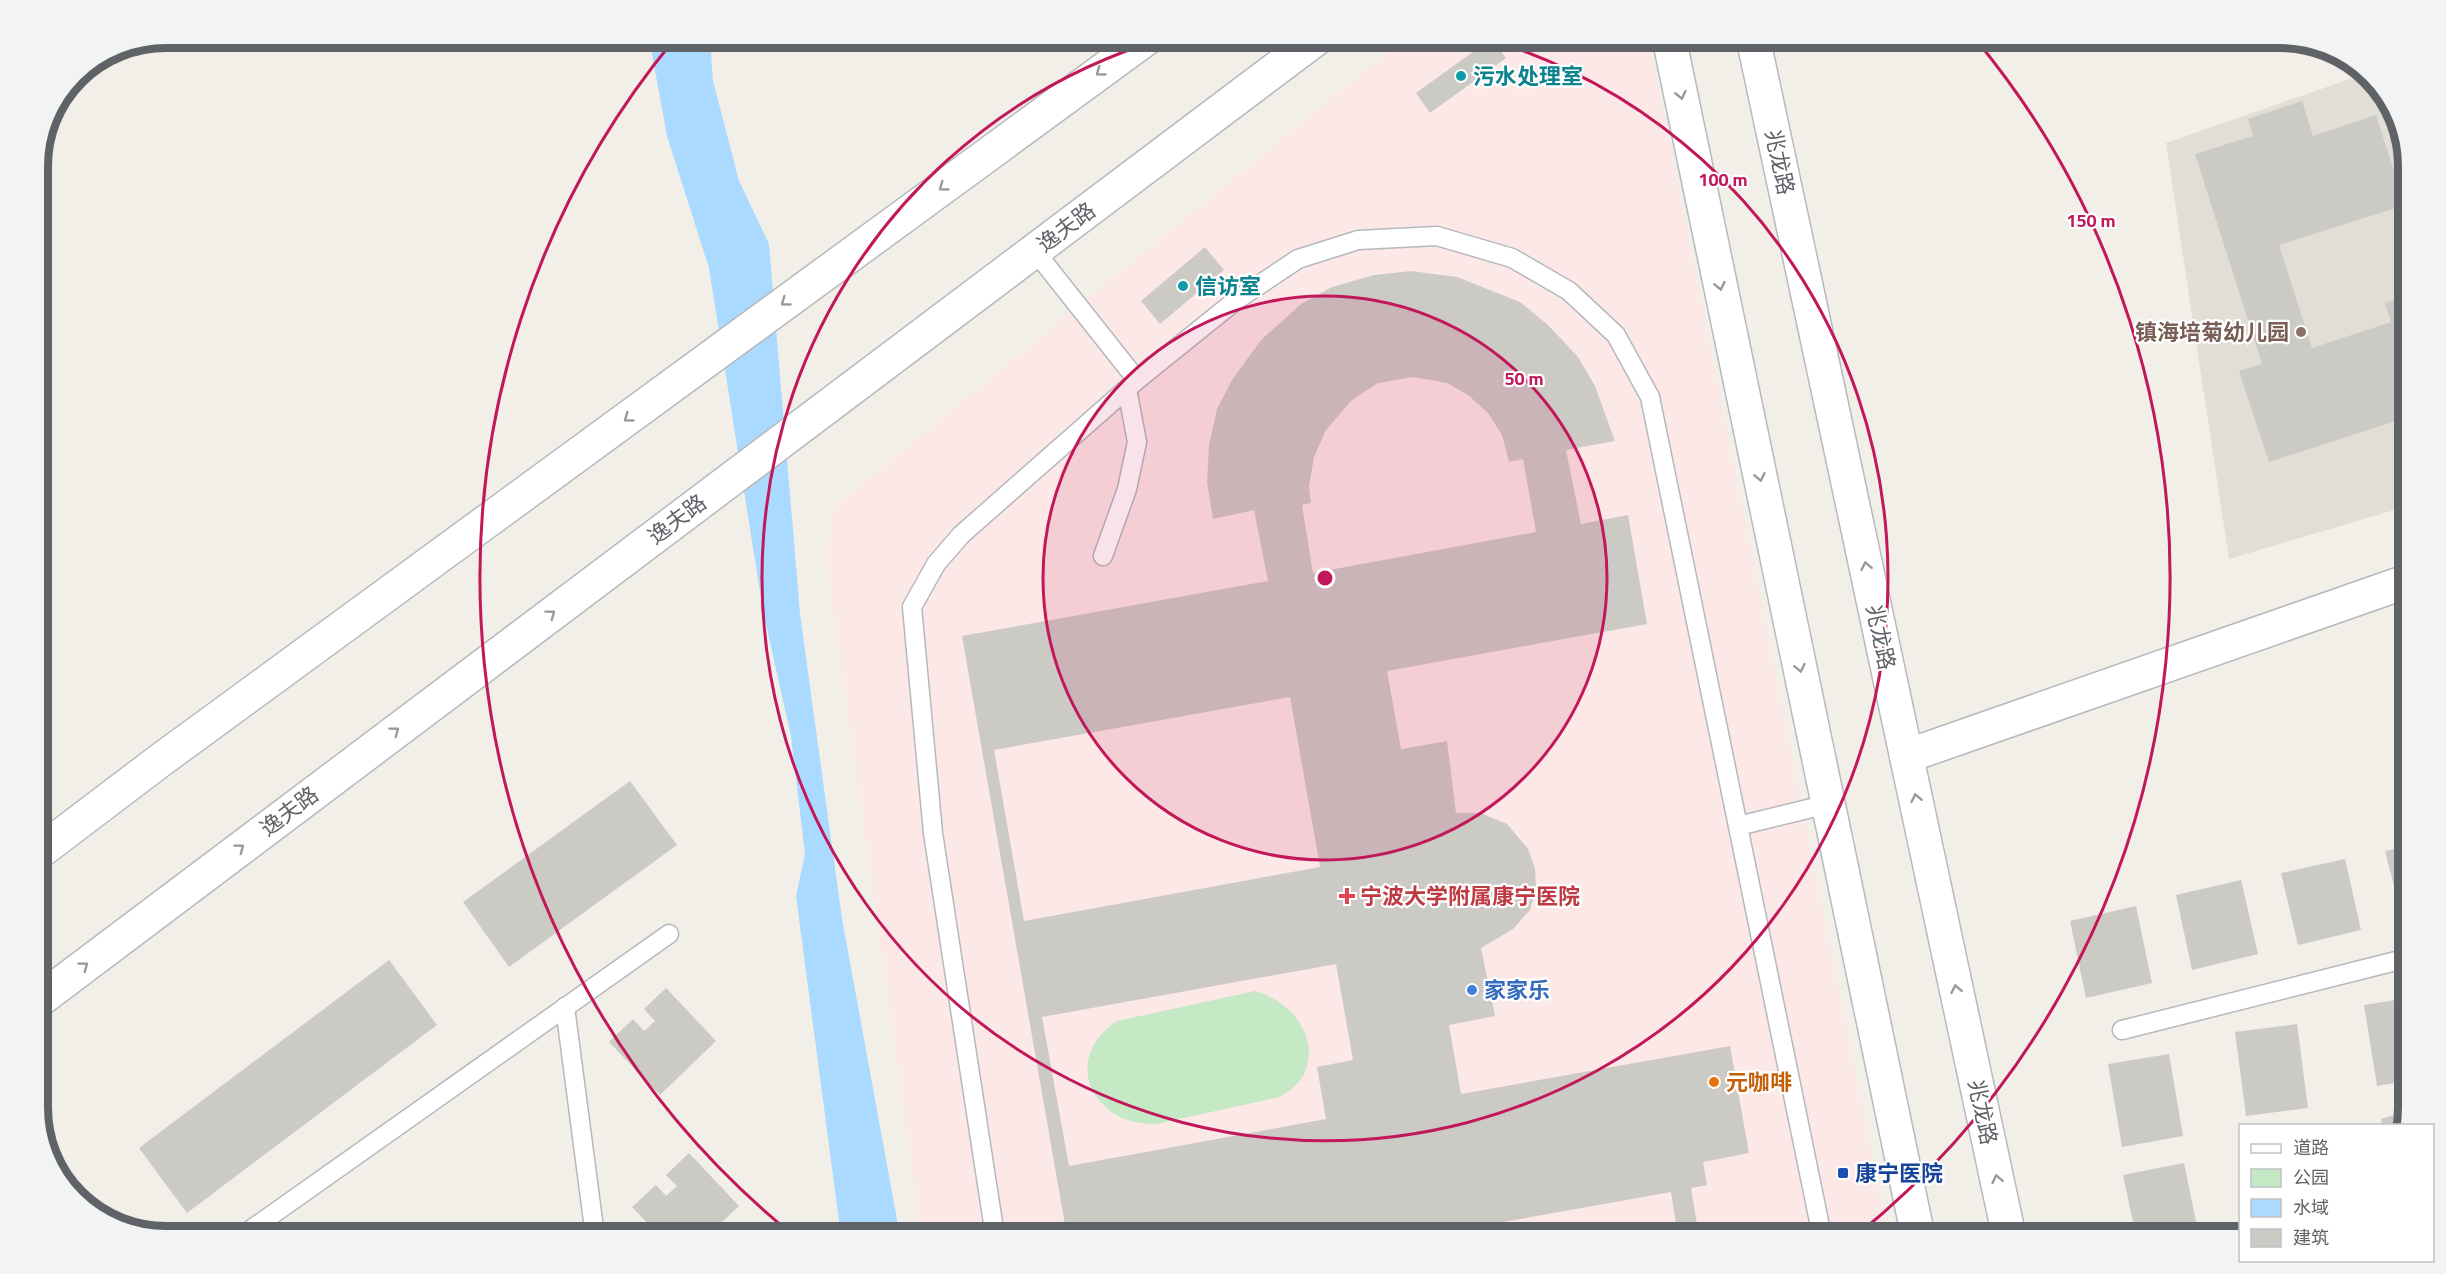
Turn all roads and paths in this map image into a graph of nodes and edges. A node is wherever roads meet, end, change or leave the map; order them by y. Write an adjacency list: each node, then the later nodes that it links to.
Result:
1 (1133, 48): 12 (main road, one-way to 12)
2 (1304, 48): 5 (main road, 逸夫路)
3 (1671, 48): 10 (main road, one-way to 10)
4 (1755, 48): 9 (main road, 兆龙路, one-way to 4)
5 (1034, 250): 6 (lane); 15 (main road, 逸夫路, one-way to 5)
6 (1132, 384): 7 (lane); 11 (lane); 20 (lane)
7 (1103, 556)
8 (2398, 584): 9 (main road)
9 (1906, 756): 23 (main road, 兆龙路, one-way to 9)
10 (1828, 804): 11 (lane); 22 (main road)
11 (1738, 826): 21 (lane)
12 (48, 845)
13 (669, 934): 16 (lane)
14 (2398, 961): 17 (lane)
15 (48, 993)
16 (566, 1007): 18 (lane); 19 (lane)
17 (2122, 1030)
18 (256, 1226)
19 (594, 1226)
20 (993, 1226)
21 (1820, 1226)
22 (1916, 1226)
23 (2007, 1226)

